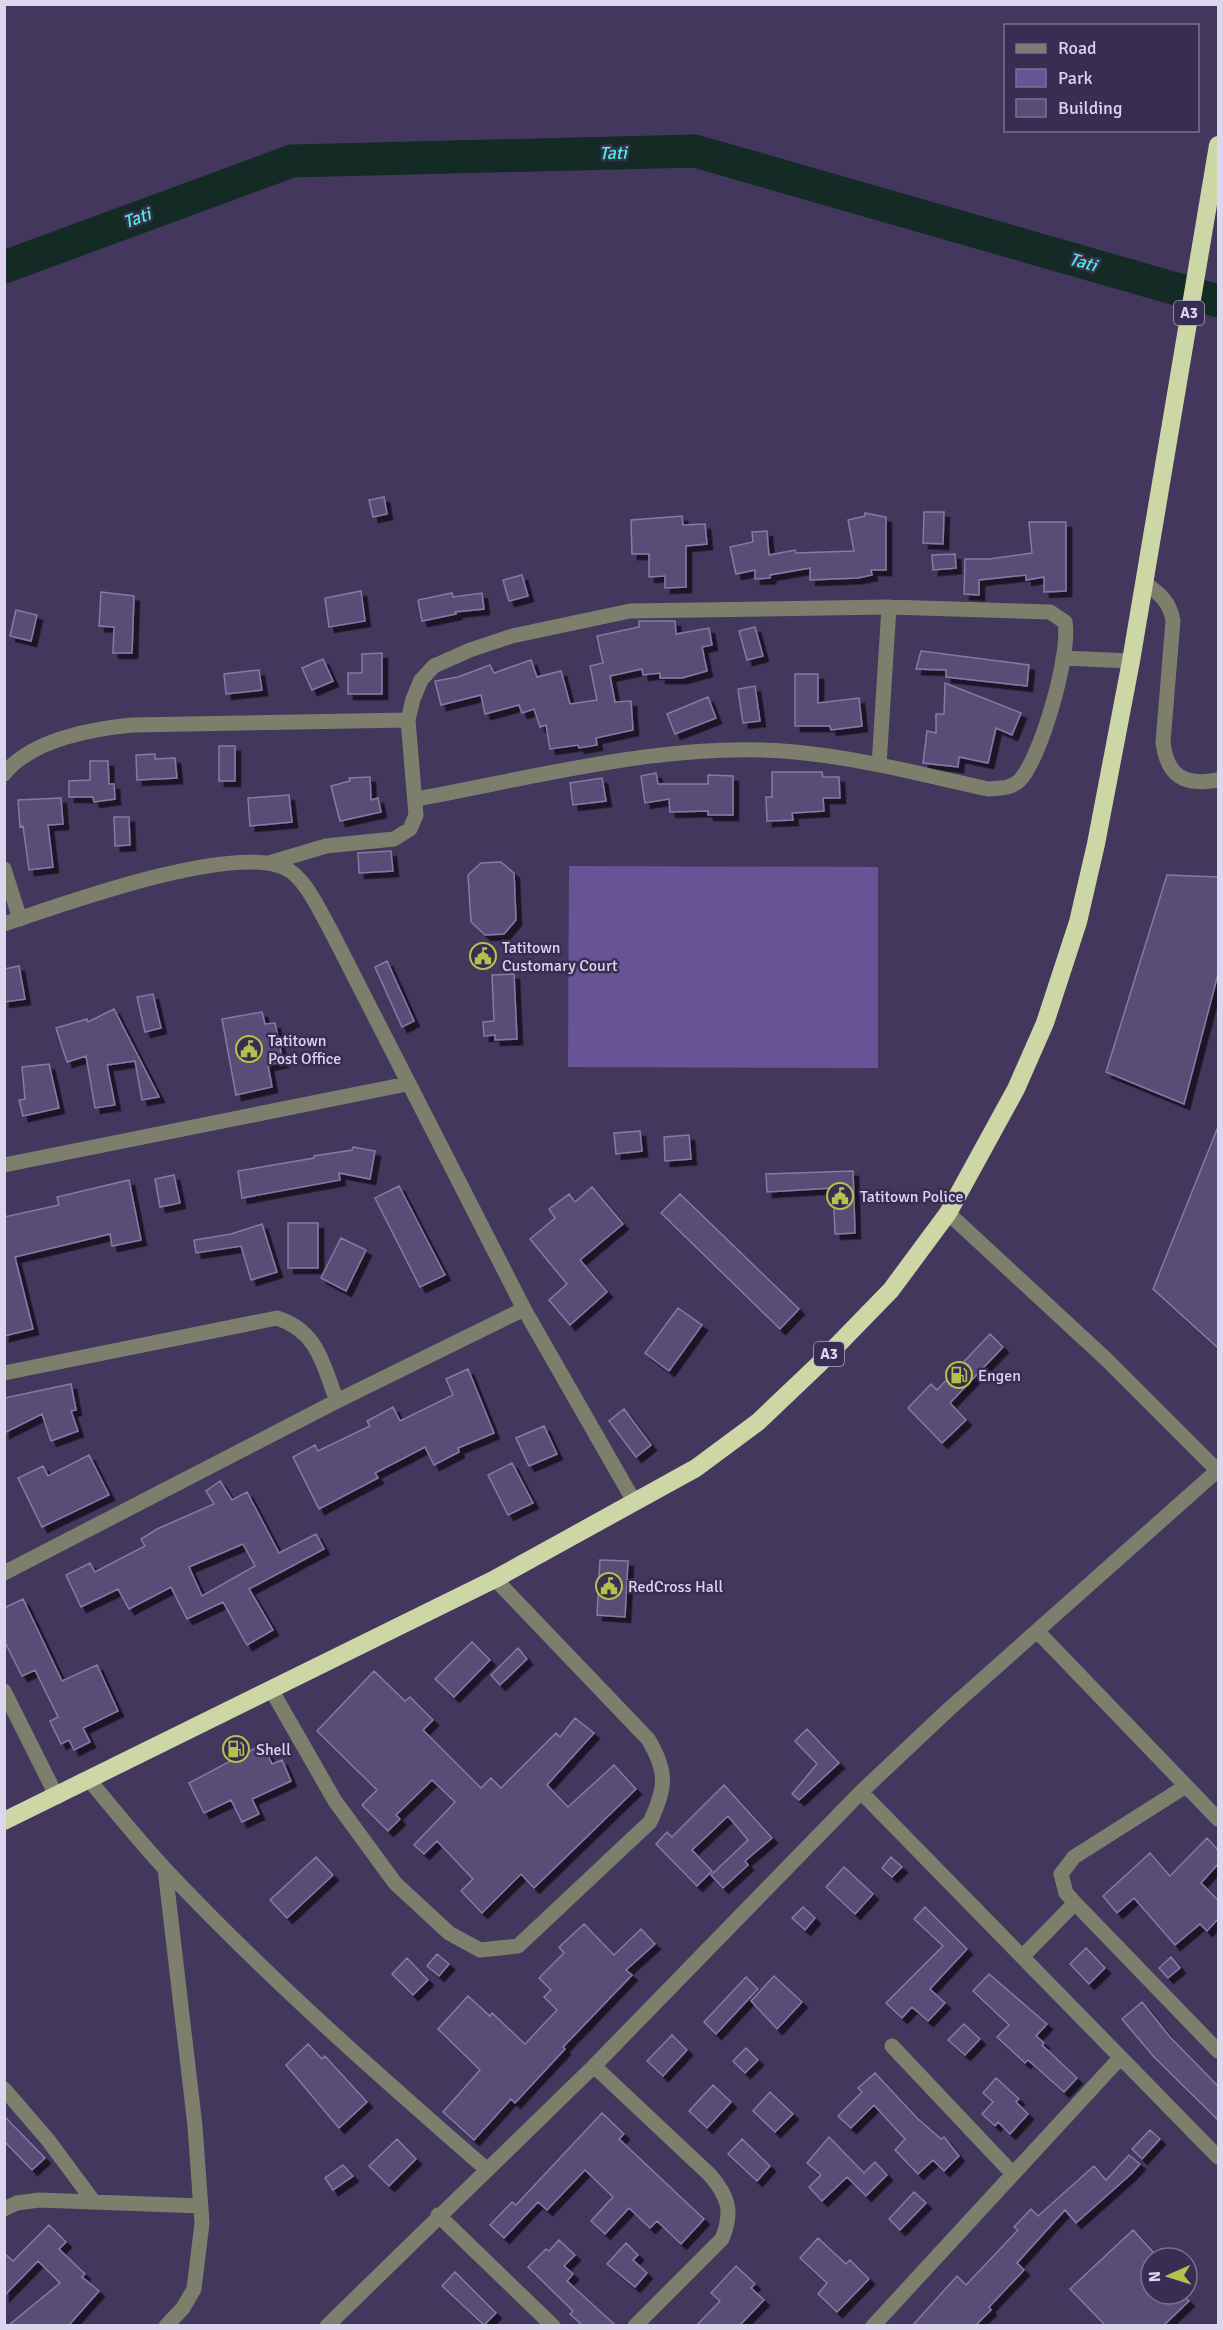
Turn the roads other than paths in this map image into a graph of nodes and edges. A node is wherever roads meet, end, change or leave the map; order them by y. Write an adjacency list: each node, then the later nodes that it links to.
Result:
1 (1218, 145): 2 (highway, A3)
2 (1145, 583): 5 (highway, A3); 9 (street)
3 (889, 607): 4 (street); 6 (street); 7 (street)
4 (1063, 658): 5 (street); 7 (street)
5 (1131, 661): 17 (highway, A3)
6 (408, 720): 8 (street); 10 (street)
7 (879, 765): 10 (street)
8 (4, 774)
9 (1218, 780)
10 (416, 799): 11 (street)
11 (269, 863): 13 (street); 15 (street)
12 (4, 868): 13 (street)
13 (20, 919): 14 (street)
14 (4, 924)
15 (407, 1084): 16 (street); 18 (street)
16 (4, 1165)
17 (948, 1213): 21 (street); 22 (highway, A3)
18 (524, 1309): 20 (street); 22 (street)
19 (4, 1373): 20 (street)
20 (338, 1401): 23 (street)
21 (1218, 1471): 25 (street)
22 (635, 1503): 24 (highway, A3)
23 (4, 1573)
24 (495, 1580): 27 (highway, A3); 27 (street)
25 (1038, 1632): 29 (street); 30 (street)
26 (4, 1691): 31 (street)
27 (272, 1691): 28 (highway, A3)
28 (90, 1781): 31 (highway, A3); 34 (street)
29 (1186, 1786): 32 (street); 35 (street)
30 (861, 1792): 36 (street); 40 (street)
31 (57, 1797): 33 (highway, A3)
32 (1218, 1819)
33 (4, 1821)
34 (165, 1869): 43 (street); 46 (street)
35 (1075, 1903): 36 (street); 38 (street)
36 (1022, 1957): 39 (street)
37 (891, 2046): 44 (street)
38 (1218, 2050)
39 (1120, 2058): 42 (street); 44 (street)
40 (594, 2066): 43 (street); 52 (street)
41 (4, 2089): 45 (street)
42 (1218, 2157)
43 (485, 2168): 48 (street)
44 (1012, 2173): 53 (street)
45 (94, 2202): 46 (street); 47 (street)
46 (201, 2206): 49 (street)
47 (4, 2209)
48 (438, 2216): 50 (street); 51 (street)
49 (166, 2325)
50 (327, 2325)
51 (553, 2325)
52 (635, 2325)
53 (873, 2325)

